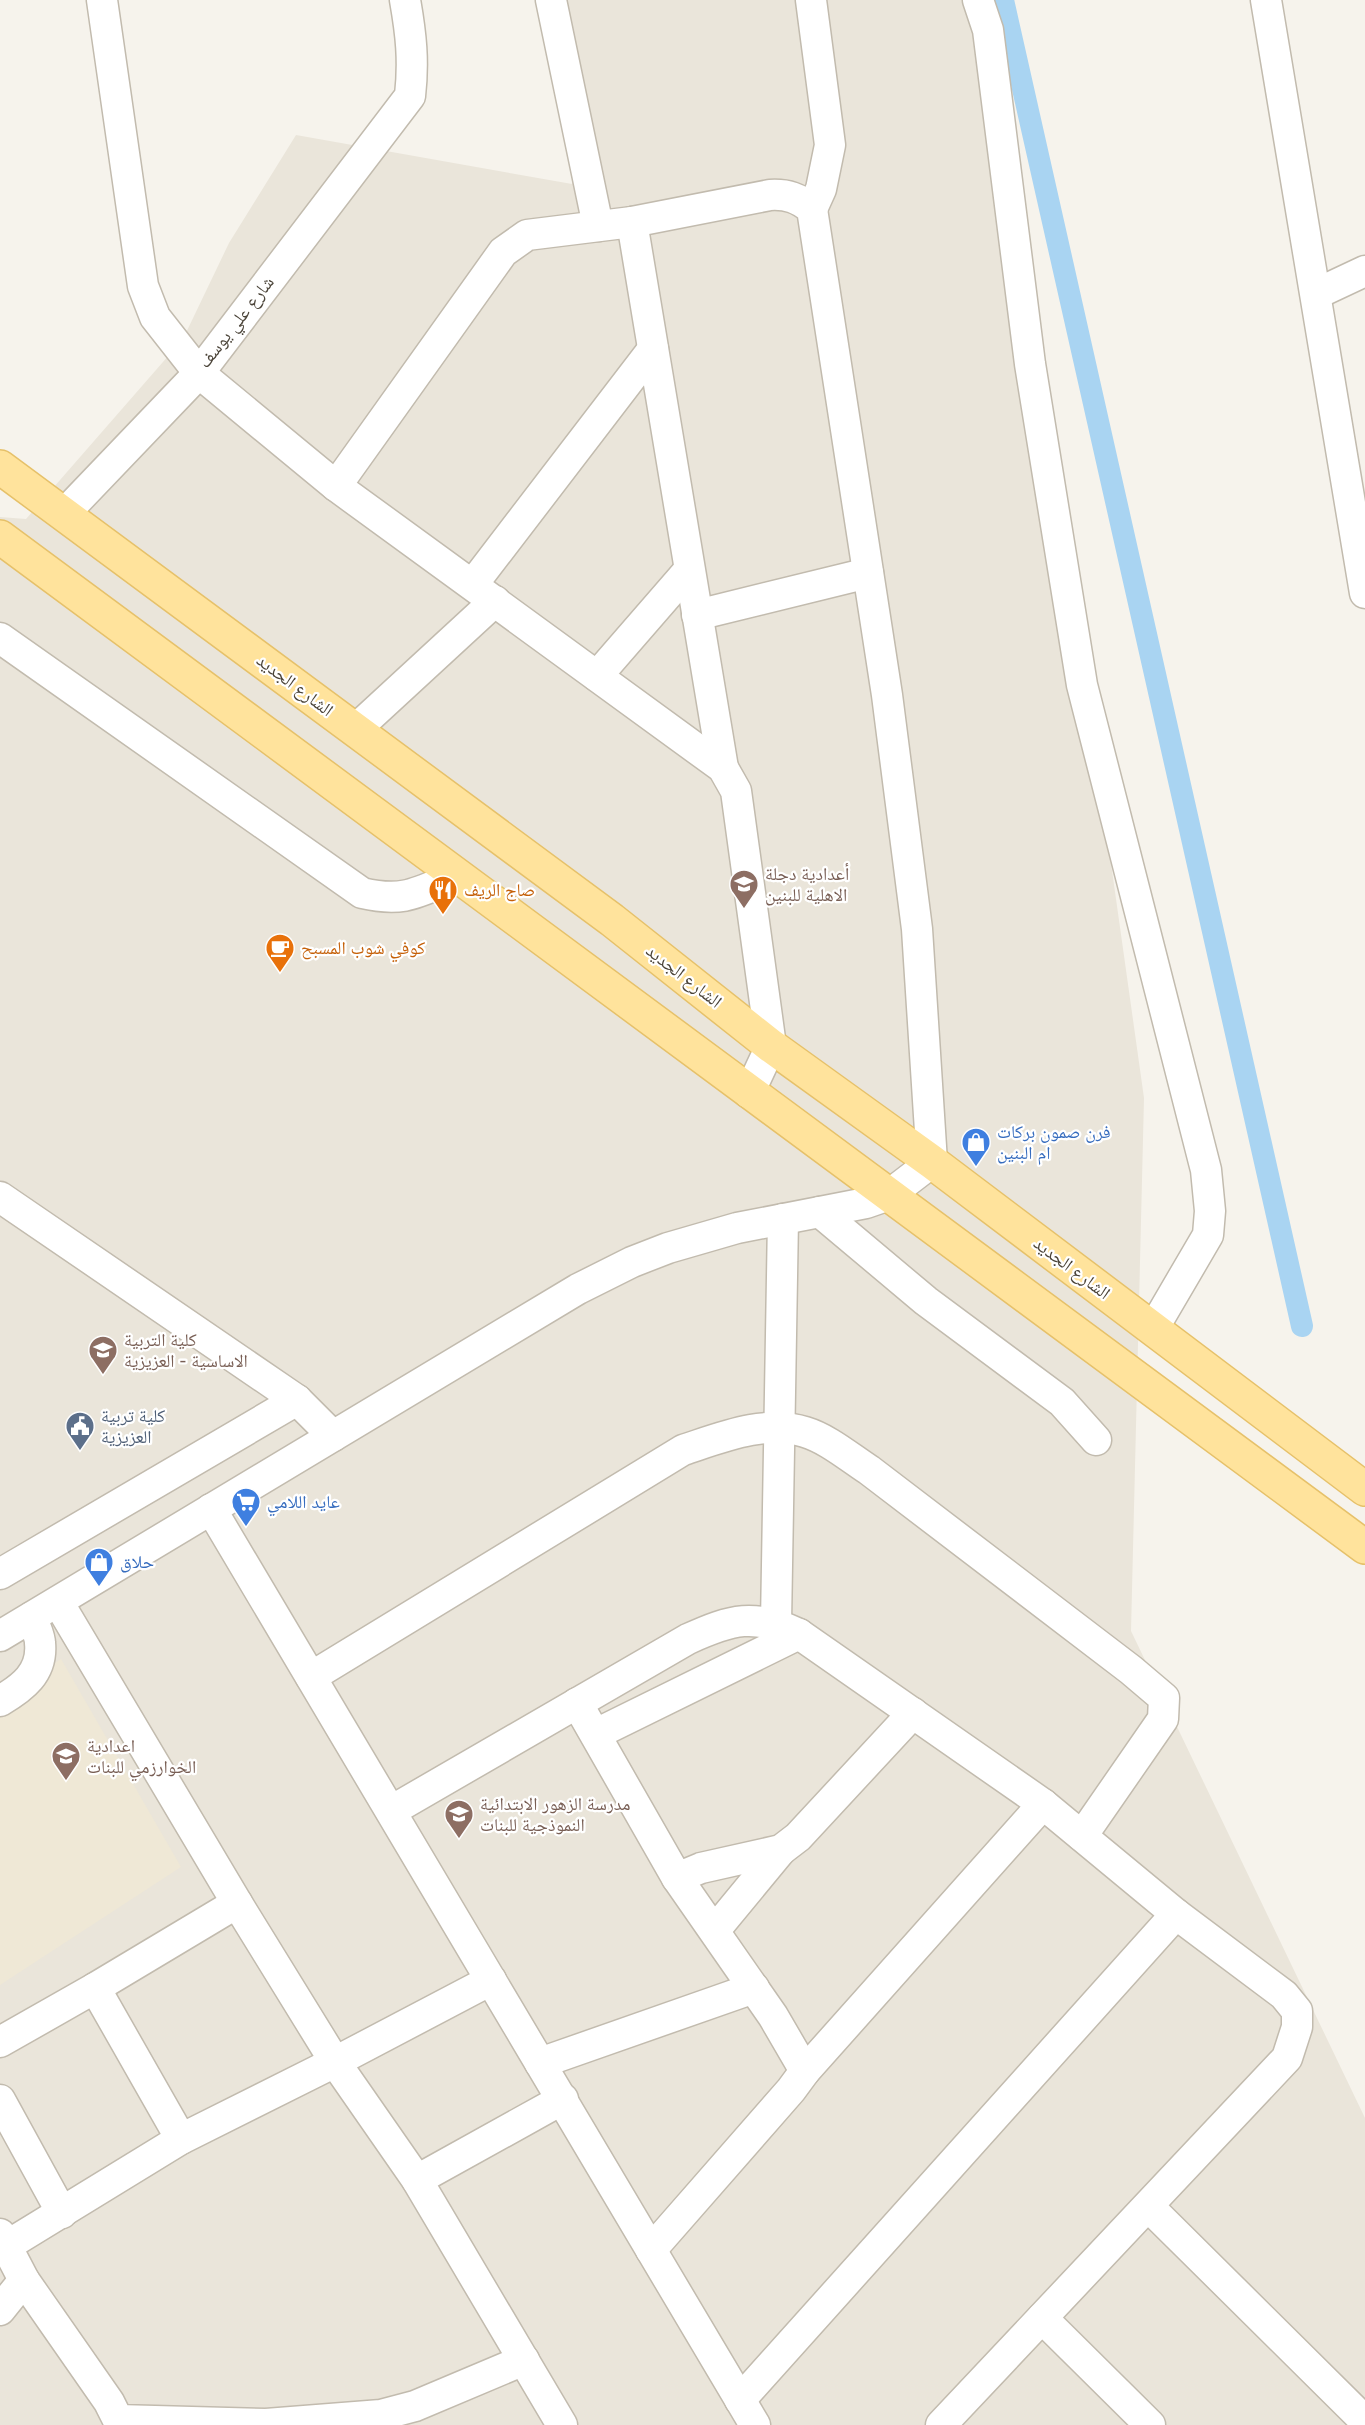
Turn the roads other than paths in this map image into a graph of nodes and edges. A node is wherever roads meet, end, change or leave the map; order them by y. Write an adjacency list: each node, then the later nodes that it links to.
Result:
1 (102, 0): 13 (street, شارع علي يوسف)
2 (405, 0): 13 (street, شارع علي يوسف)
3 (551, 0): 9 (street)
4 (811, 0): 7 (street)
5 (978, 0): 35 (street)
6 (1266, 0): 11 (street)
7 (812, 209): 8 (street); 19 (street)
8 (632, 222): 9 (street); 12 (street)
9 (598, 226): 15 (street)
10 (1365, 271): 11 (street)
11 (1316, 294): 21 (street)
12 (653, 349): 18 (street); 20 (street)
13 (199, 373): 15 (street); 16 (street)
14 (0, 466): 16 (main road, الشارع الجديد)
15 (336, 486): 20 (street)
16 (64, 514): 25 (main road, الشارع الجديد)
17 (0, 537): 27 (main road)
18 (689, 570): 22 (street); 24 (street)
19 (868, 573): 22 (street); 30 (street)
20 (484, 593): 24 (street); 25 (street)
21 (1365, 593)
22 (697, 615): 26 (street)
23 (0, 638): 27 (street)
24 (597, 676): 26 (street)
25 (355, 730): 28 (main road, الشارع الجديد)
26 (723, 768): 28 (street)
27 (457, 876): 29 (main road)
28 (771, 1046): 29 (street); 30 (main road, الشارع الجديد)
29 (749, 1093): 31 (main road)
30 (932, 1162): 31 (street); 35 (main road, الشارع الجديد)
31 (889, 1195): 33 (street); 42 (main road)
32 (0, 1197): 36 (street)
33 (820, 1212): 34 (street); 39 (street)
34 (783, 1219): 37 (street); 38 (street)
35 (1153, 1329): 40 (main road, الشارع الجديد)
36 (297, 1400): 38 (street); 43 (street)
37 (779, 1429): 46 (street); 48 (street); 55 (street)
38 (333, 1436): 41 (street)
39 (1096, 1440)
40 (1365, 1489)
41 (211, 1509): 44 (street); 48 (street)
42 (1365, 1547)
43 (0, 1574)
44 (58, 1602): 45 (street); 58 (street)
45 (32, 1617): 47 (street); 49 (street)
46 (787, 1628): 50 (street); 51 (street); 52 (street)
47 (0, 1636)
48 (311, 1677): 54 (street)
49 (0, 1701)
50 (577, 1703): 52 (street); 54 (street)
51 (914, 1713): 53 (street); 56 (street)
52 (596, 1734): 57 (street)
53 (1043, 1804): 55 (street); 67 (street)
54 (391, 1811): 61 (street)
55 (1082, 1836): 59 (street)
56 (781, 1850): 57 (street); 60 (street)
57 (677, 1878): 60 (street)
58 (237, 1903): 62 (street); 65 (street)
59 (1176, 1914): 72 (street); 80 (street)
60 (715, 1930): 63 (street)
61 (491, 1980): 65 (street); 66 (street)
62 (95, 1988): 64 (street); 70 (street)
63 (754, 1988): 66 (street); 67 (street)
64 (0, 2042)
65 (335, 2062): 70 (street); 71 (street)
66 (540, 2063): 68 (street)
67 (805, 2071): 75 (street)
68 (563, 2099): 71 (street); 75 (street)
69 (0, 2100): 73 (street)
70 (182, 2139): 73 (street)
71 (417, 2180): 79 (street)
72 (1148, 2206): 78 (street); 81 (street)
73 (62, 2212): 74 (street)
74 (4, 2239): 76 (street)
75 (651, 2250): 80 (street)
76 (24, 2280): 77 (street); 82 (street)
77 (0, 2310)
78 (1042, 2318): 84 (street); 85 (street)
79 (524, 2360): 82 (street); 83 (street)
80 (747, 2413)
81 (1365, 2421)
82 (116, 2422)
83 (562, 2425)
84 (941, 2425)
85 (1150, 2425)

